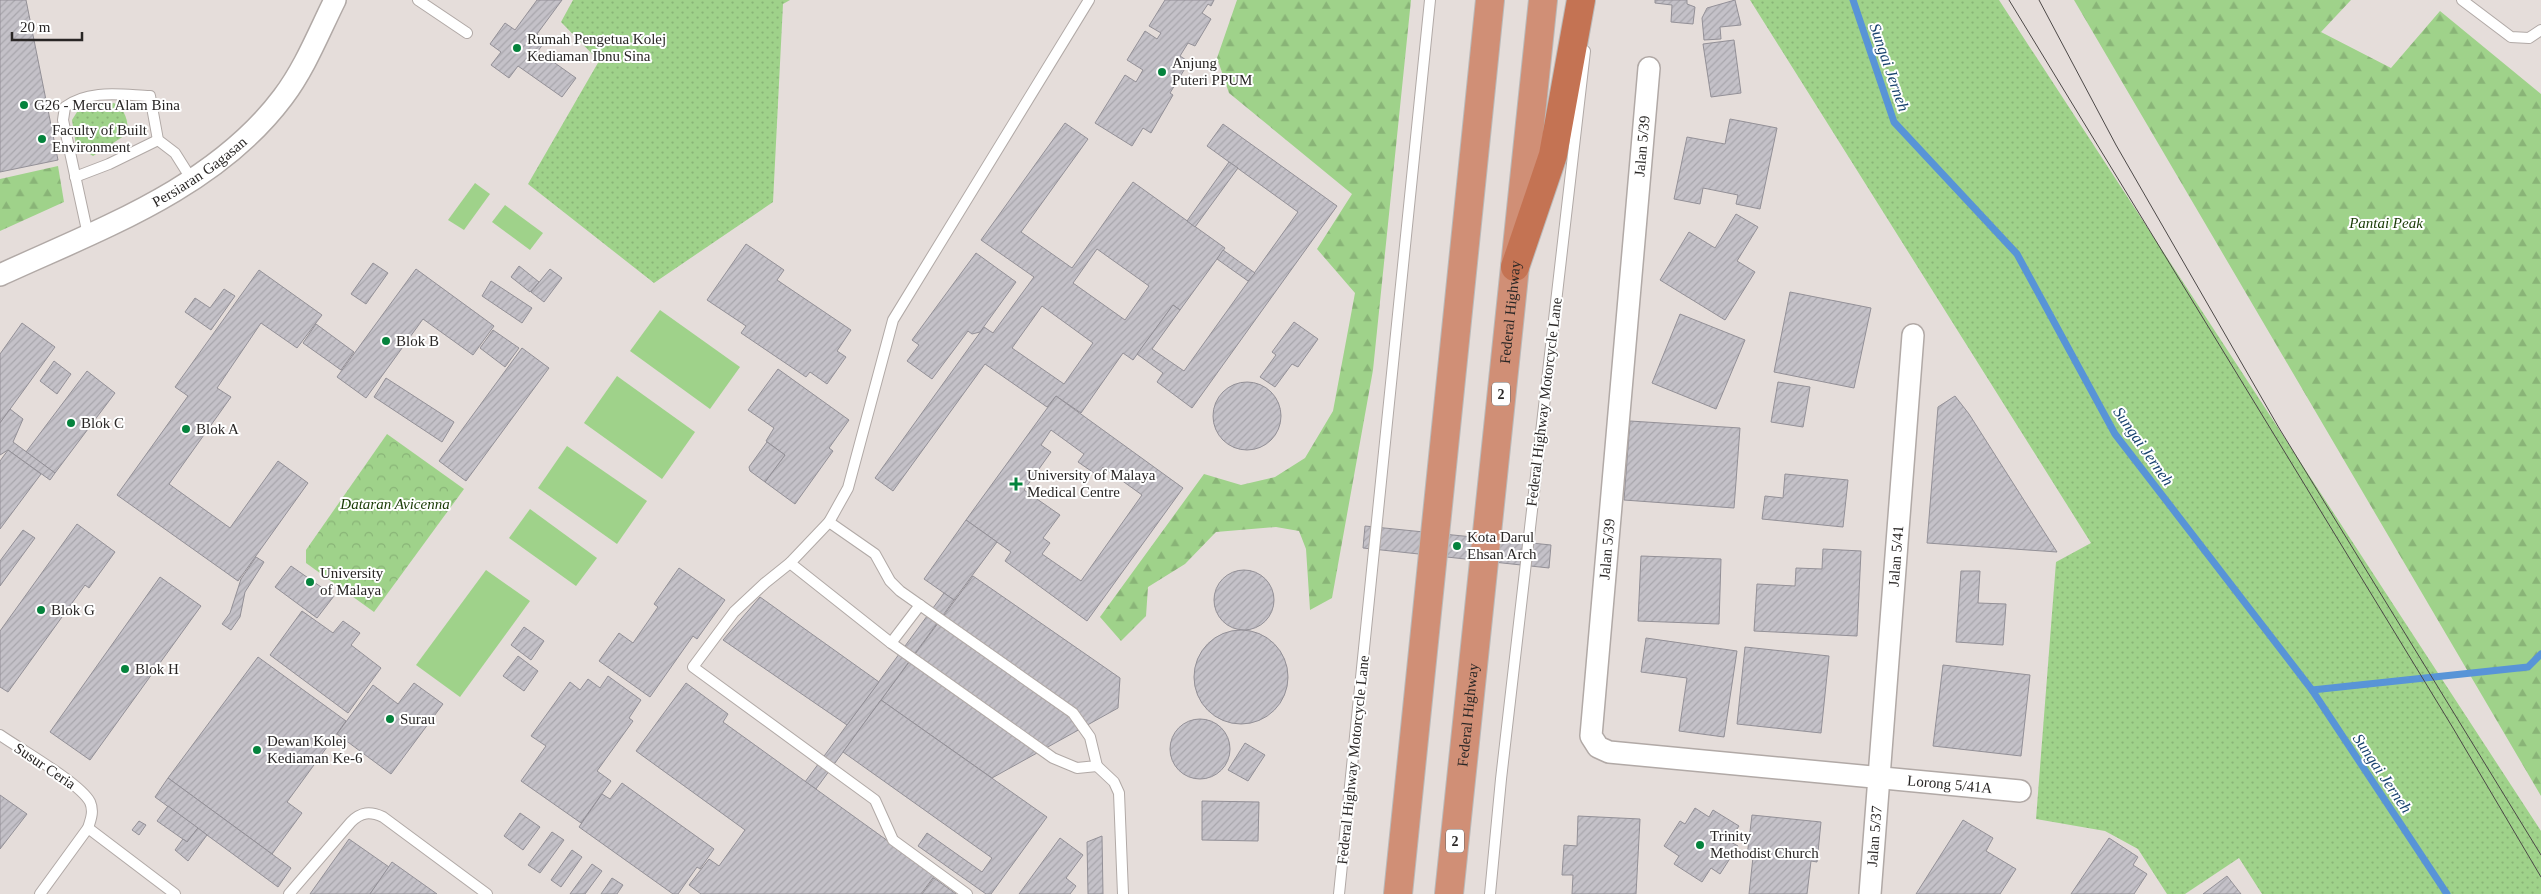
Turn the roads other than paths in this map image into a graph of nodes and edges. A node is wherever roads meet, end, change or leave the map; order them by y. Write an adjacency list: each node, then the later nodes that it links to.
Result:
1 (335, 0): 17 (street, Persiaran Gagasan)
2 (418, 0): 11 (lane)
3 (1089, 0): 23 (lane)
4 (1430, 0): 38 (lane, Federal Highway Motorcycle Lane)
5 (1490, 0): 39 (highway)
6 (1543, 0): 20 (highway, Federal Highway / 2)
7 (1591, 0): 9 (lane)
8 (2462, 0): 10 (lane)
9 (1585, 10): 15 (highway)
10 (2541, 30)
11 (467, 33)
12 (1587, 38): 18 (lane, Federal Highway Motorcycle Lane)
13 (1649, 68): 29 (street, Jalan 5/39)
14 (158, 140): 16 (lane); 16 (lane); 17 (lane)
15 (1553, 155): 18 (lane); 20 (highway)
16 (75, 177): 19 (lane)
17 (192, 180): 19 (street, Persiaran Gagasan)
18 (1569, 182): 41 (lane, Federal Highway Motorcycle Lane)
19 (88, 235): 21 (street, Persiaran Gagasan)
20 (1515, 267): 40 (highway, Federal Highway / 2)
21 (0, 274)
22 (1912, 335): 29 (street, Jalan 5/41)
23 (829, 522): 24 (lane); 25 (lane)
24 (790, 563): 26 (lane); 36 (lane)
25 (920, 605): 26 (lane); 28 (lane)
26 (891, 643): 28 (lane)
27 (0, 735): 31 (lane, Susur Ceria)
28 (1097, 766): 37 (lane)
29 (1878, 778): 30 (street, Lorong 5/41A); 42 (street, Jalan 5/37)
30 (2020, 791)
31 (88, 828): 32 (lane); 33 (lane)
32 (40, 894)
33 (175, 894)
34 (289, 894): 35 (lane)
35 (487, 894)
36 (968, 894)
37 (1123, 894)
38 (1339, 894)
39 (1398, 894)
40 (1450, 894)
41 (1490, 894)
42 (1870, 894)

